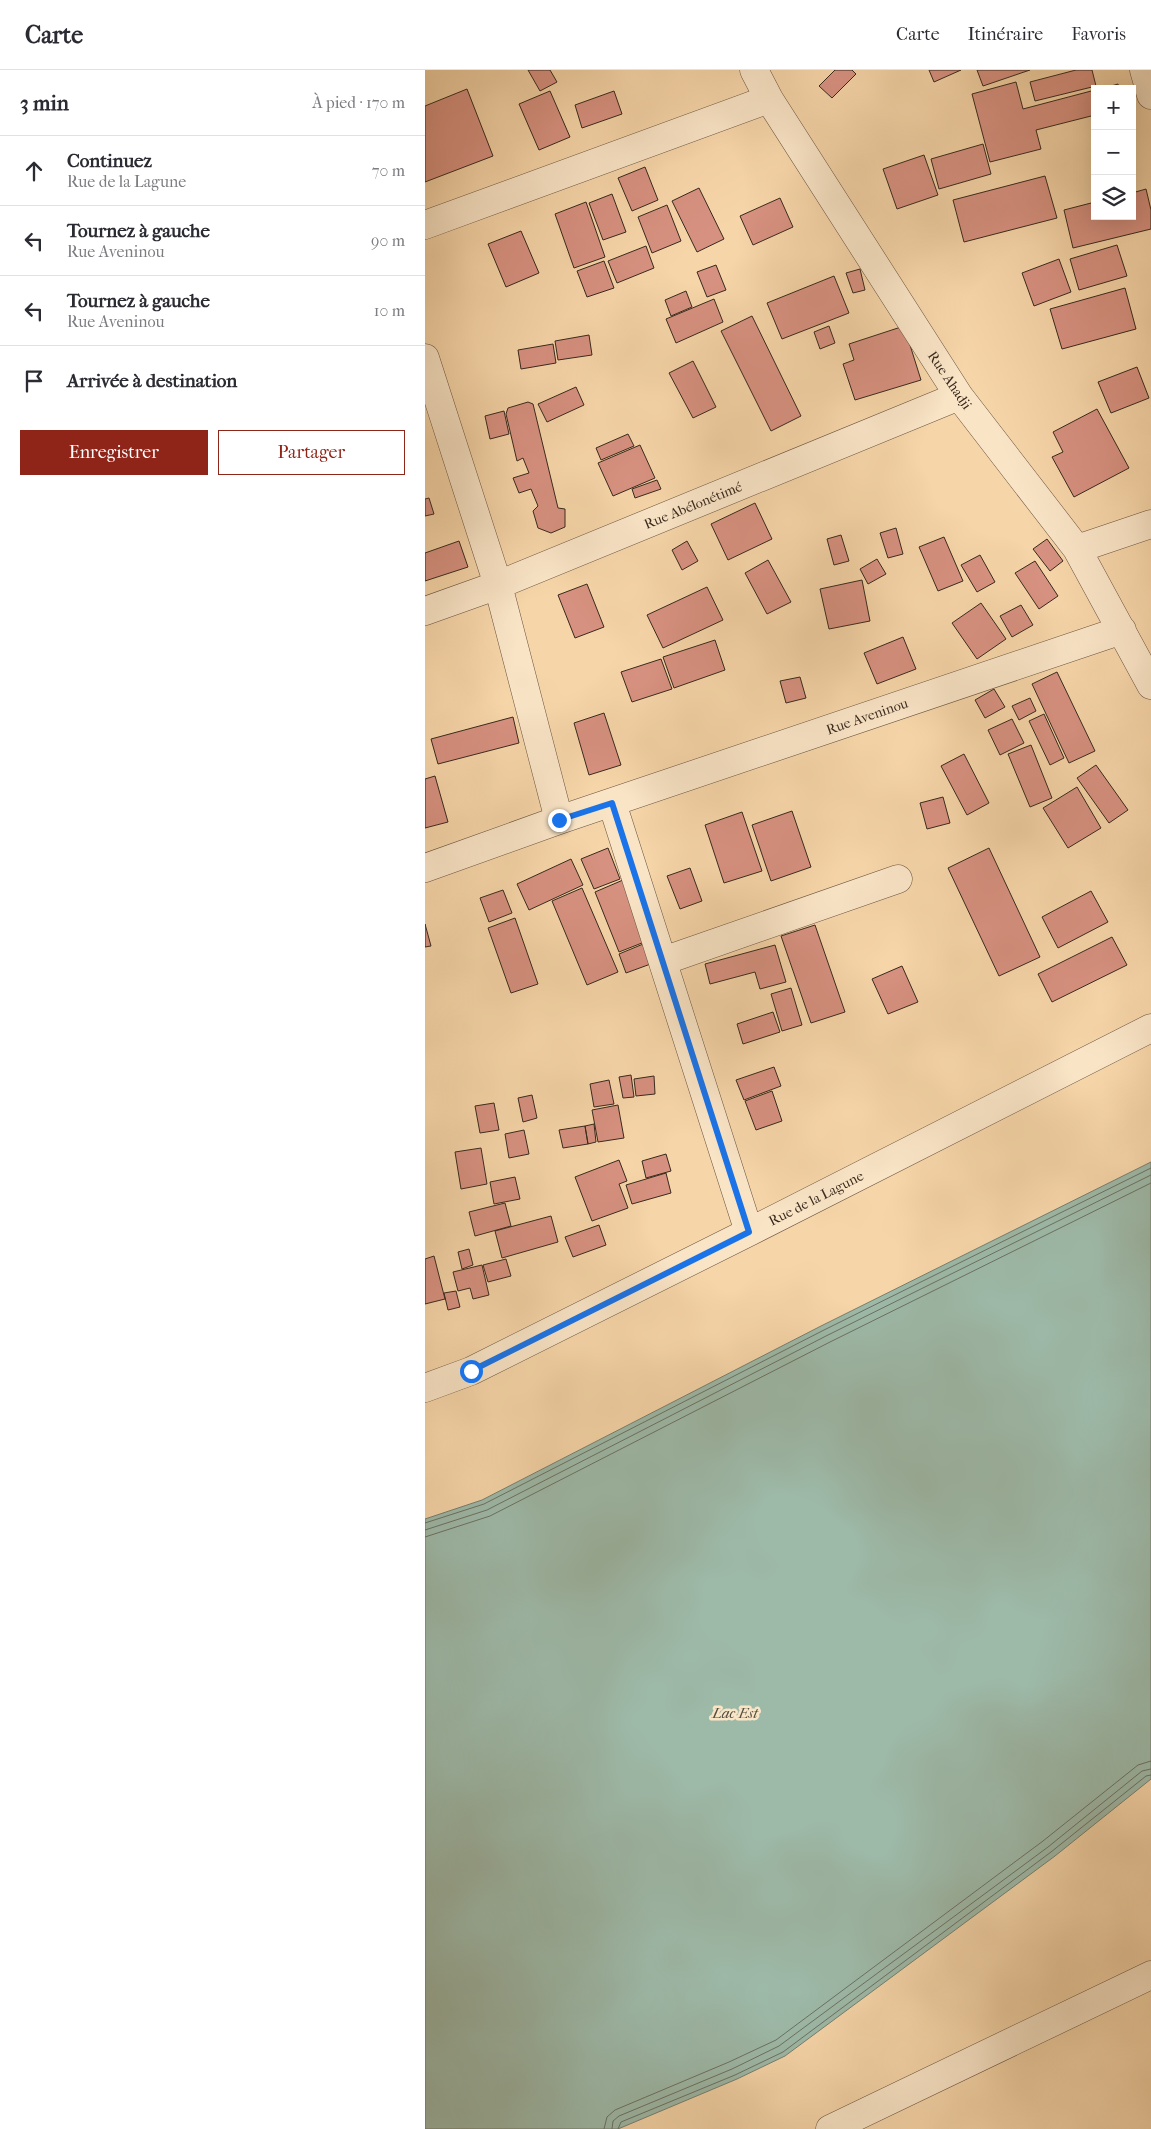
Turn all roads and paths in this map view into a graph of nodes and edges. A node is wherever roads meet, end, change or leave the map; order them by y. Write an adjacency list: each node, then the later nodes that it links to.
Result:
1 (754, 70): 4 (street, Rue Ahadji)
2 (1144, 70): 3 (street)
3 (1151, 95)
4 (769, 99): 5 (street); 7 (street, Rue Ahadji)
5 (425, 225)
6 (425, 358): 10 (street)
7 (959, 396): 9 (street, Rue Ahadji); 10 (street, Rue Abélonétimé)
8 (1151, 524): 9 (street)
9 (1077, 549): 12 (street, Rue Ahadji)
10 (498, 585): 11 (street, Rue Abélonétimé); 15 (street)
11 (425, 611)
12 (1122, 630): 13 (street, Rue Ahadji); 14 (street, Rue Aveninou)
13 (1151, 684)
14 (612, 803): 15 (street, Rue Aveninou); 18 (street)
15 (559, 820): 16 (street, Rue Aveninou)
16 (425, 868)
17 (898, 879): 18 (street)
18 (663, 960): 20 (street)
19 (1151, 1028): 20 (street, Rue de la Lagune)
20 (749, 1232): 21 (street, Rue de la Lagune)
21 (425, 1388)
22 (1151, 1975): 23 (street)
23 (830, 2129)

